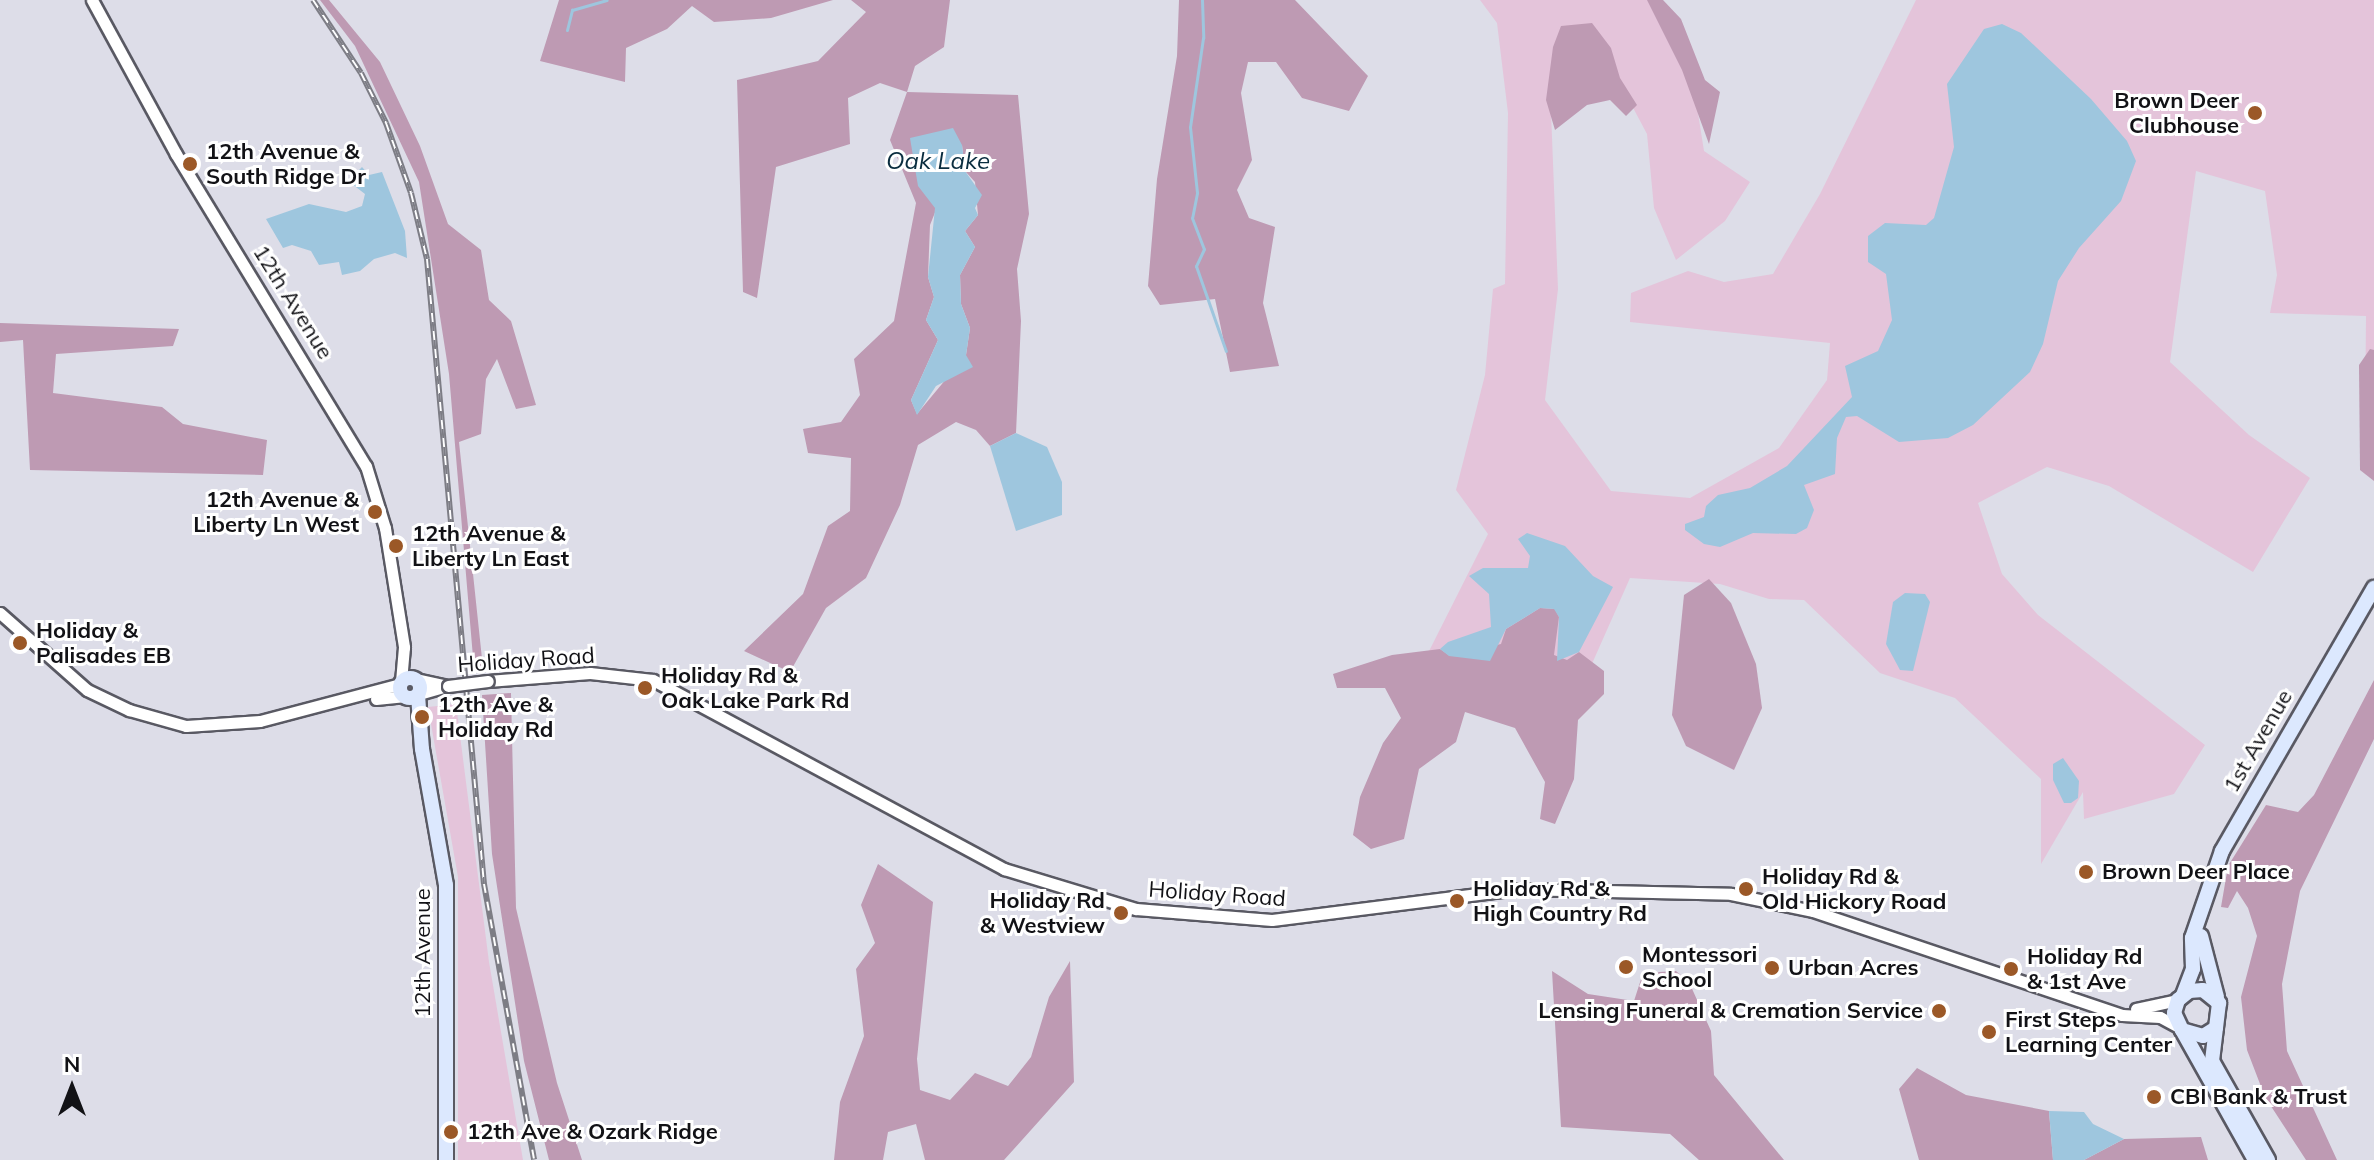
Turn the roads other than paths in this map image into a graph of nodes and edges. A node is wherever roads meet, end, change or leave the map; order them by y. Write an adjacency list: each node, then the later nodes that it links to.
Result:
1 (92, 0): 4 (street, 12th Avenue)
2 (2374, 588): 5 (main road, 1st Avenue)
3 (0, 613): 4 (street)
4 (410, 688): 8 (street, Holiday Road, bridge); 11 (main road, 12th Avenue)
5 (2199, 924): 6 (main road, 1st Avenue); 7 (main road, 1st Avenue)
6 (2181, 997): 7 (main road); 8 (street, Holiday Road); 9 (main road)
7 (2219, 1003): 10 (main road)
8 (2116, 1011): 9 (street, Holiday Road)
9 (2180, 1028): 10 (main road); 12 (main road)
10 (2216, 1028): 13 (main road)
11 (446, 1160)
12 (2255, 1160)
13 (2268, 1160)

